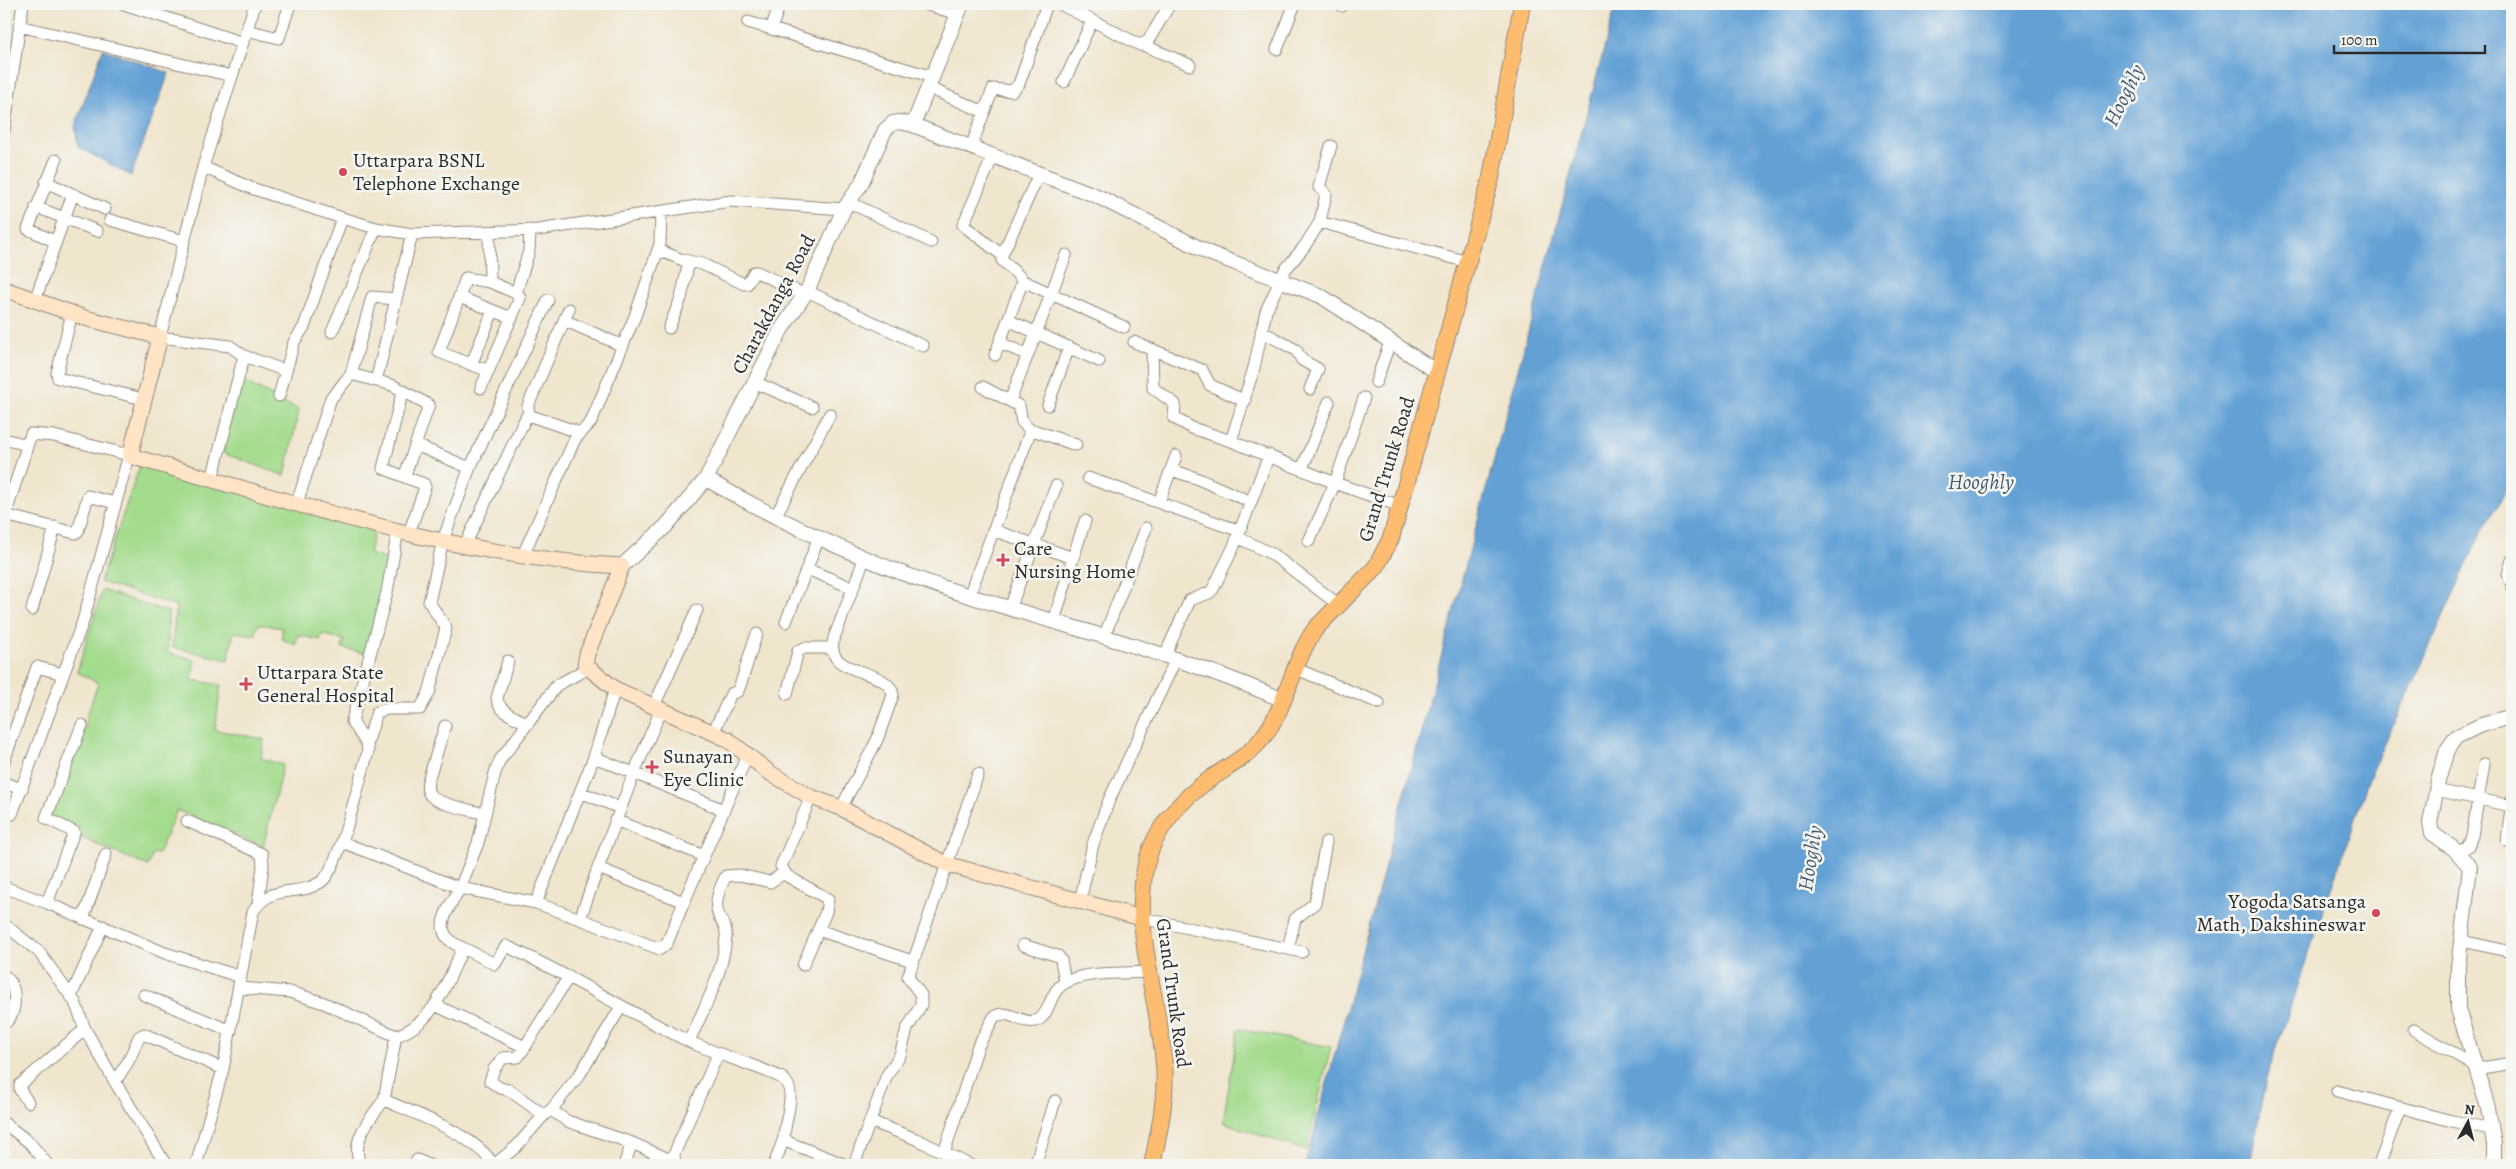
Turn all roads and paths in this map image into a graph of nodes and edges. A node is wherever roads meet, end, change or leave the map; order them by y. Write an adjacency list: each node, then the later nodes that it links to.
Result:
1 (23, 4): 15 (street)
2 (124, 4): 18 (street)
3 (255, 4): 17 (street)
4 (290, 4): 17 (street)
5 (780, 4): 16 (street)
6 (924, 4): 12 (street)
7 (1047, 4): 25 (street)
8 (1060, 4): 13 (street)
9 (1168, 4): 19 (street)
10 (1295, 4): 20 (street)
11 (1522, 4): 56 (main road, Grand Trunk Road)
12 (960, 9): 23 (street)
13 (1092, 20): 19 (street); 24 (street)
14 (748, 22): 16 (street)
15 (19, 26): 22 (street); 27 (street)
16 (771, 29): 23 (street)
17 (247, 30): 18 (street)
18 (243, 43): 22 (street)
19 (1143, 45): 21 (street)
20 (1277, 49)
21 (1190, 65)
22 (232, 76): 32 (street)
23 (931, 82): 25 (street); 26 (street)
24 (1064, 82)
25 (984, 112): 29 (street)
26 (913, 125): 29 (street); 36 (street, Charakdanga Road)
27 (4, 131)
28 (1331, 146): 43 (street)
29 (971, 147): 30 (street)
30 (994, 156): 33 (street); 54 (street)
31 (56, 160): 34 (street)
32 (203, 167): 41 (street); 49 (street)
33 (1039, 174): 54 (street); 58 (street)
34 (46, 182): 35 (street); 37 (street)
35 (73, 194): 38 (street); 40 (street)
36 (847, 205): 39 (street); 51 (street); 62 (street, Charakdanga Road)
37 (36, 207): 40 (street); 50 (street)
38 (105, 208)
39 (661, 212): 45 (street); 52 (street)
40 (64, 218): 46 (street); 50 (street)
41 (342, 218): 44 (street); 90 (street)
42 (110, 220): 49 (street)
43 (1320, 222): 56 (street); 58 (street)
44 (376, 228): 48 (street); 74 (street)
45 (530, 230): 47 (street); 61 (street)
46 (97, 231)
47 (489, 232): 48 (street); 59 (street)
48 (412, 234): 65 (street)
49 (184, 241): 77 (street)
50 (56, 242): 66 (street)
51 (931, 242)
52 (658, 250): 55 (street); 81 (street)
53 (1066, 254): 63 (street)
54 (1002, 255): 57 (street)
55 (690, 261): 62 (street); 73 (street)
56 (1468, 262): 92 (main road, Grand Trunk Road)
57 (1021, 280): 63 (street); 71 (street)
58 (1279, 281): 76 (street); 79 (street)
59 (490, 282): 61 (street); 64 (street)
60 (4, 289): 66 (main road)
61 (516, 293): 70 (street)
62 (806, 293): 82 (street); 95 (street, Charakdanga Road)
63 (1051, 294): 72 (street); 75 (street)
64 (459, 297): 68 (street); 89 (street)
65 (396, 299): 93 (street); 94 (street)
66 (35, 300): 69 (main road)
67 (548, 300): 121 (street)
68 (493, 311): 70 (street); 89 (street)
69 (72, 313): 77 (main road); 103 (street)
70 (512, 318): 91 (street)
71 (1008, 320): 75 (street); 80 (street)
72 (1124, 327)
73 (669, 328)
74 (332, 332)
75 (1036, 332): 83 (street); 86 (street)
76 (1262, 332): 99 (street); 105 (street)
77 (160, 338): 87 (street); 103 (main road)
78 (1134, 342): 84 (street)
79 (1390, 342): 92 (street); 96 (street)
80 (1000, 343): 85 (street); 86 (street)
81 (623, 346): 110 (street); 112 (street)
82 (923, 346)
83 (1069, 347): 88 (street); 107 (street)
84 (1152, 349): 105 (street); 114 (street)
85 (995, 355)
86 (1028, 355): 104 (street)
87 (244, 356): 90 (street); 126 (street)
88 (1099, 361)
89 (471, 365): 91 (street)
90 (286, 370): 101 (street)
91 (489, 371): 98 (street)
92 (1437, 372): 135 (main road, Grand Trunk Road)
93 (352, 375): 94 (street); 134 (street)
94 (376, 381): 100 (street)
95 (754, 382): 108 (street); 127 (street, Charakdanga Road)
96 (1376, 382)
97 (983, 387): 104 (street)
98 (481, 388)
99 (1310, 389)
100 (403, 390): 116 (street); 124 (street)
101 (278, 396)
102 (1364, 398): 128 (street)
103 (143, 399): 118 (main road)
104 (1010, 401): 111 (street)
105 (1245, 401): 114 (street)
106 (1329, 402): 123 (street)
107 (1048, 405)
108 (812, 407)
109 (830, 414): 136 (street)
110 (529, 416): 112 (street); 148 (street)
111 (1031, 431): 117 (street); 141 (street)
112 (581, 433): 149 (street)
113 (4, 439): 115 (street)
114 (1231, 441): 119 (street)
115 (27, 445): 118 (street); 130 (street)
116 (416, 445): 121 (street); 124 (street)
117 (1076, 445)
118 (129, 455): 126 (main road); 133 (street)
119 (1269, 455): 123 (street); 132 (street)
120 (1176, 456): 122 (street)
121 (470, 467): 145 (street)
122 (1171, 470): 131 (street); 132 (street)
123 (1302, 470): 128 (street)
124 (407, 478): 142 (street)
125 (1088, 478): 131 (street)
126 (212, 479): 134 (main road)
127 (706, 479): 136 (street); 153 (street, Charakdanga Road)
128 (1335, 483): 135 (street); 146 (street)
129 (1056, 486): 147 (street)
130 (9, 487): 137 (street)
131 (1159, 502): 143 (street)
132 (1251, 502): 143 (street)
133 (116, 503): 139 (street); 171 (street)
134 (297, 503): 142 (main road)
135 (1400, 506): 158 (main road, Grand Trunk Road)
136 (776, 515): 144 (street)
137 (4, 517): 139 (street)
138 (1085, 521): 151 (street)
139 (55, 527): 160 (street)
140 (1146, 528): 165 (street)
141 (993, 530): 147 (street); 157 (street)
142 (404, 531): 145 (main road); 182 (street)
143 (1238, 534): 158 (street); 167 (street)
144 (819, 538): 150 (street); 154 (street)
145 (442, 540): 148 (main road); 182 (street)
146 (1309, 541)
147 (1033, 544): 151 (street); 159 (street)
148 (465, 545): 149 (main road)
149 (522, 557): 153 (main road)
150 (865, 557): 156 (street); 157 (street)
151 (1073, 558): 163 (street)
152 (2512, 560): 155 (street)
153 (622, 566): 170 (main road)
154 (807, 569): 156 (street); 162 (street)
155 (2512, 586)
156 (853, 588): 166 (street)
157 (969, 596): 159 (street)
158 (1339, 605): 169 (main road, Grand Trunk Road)
159 (1010, 608): 163 (street)
160 (32, 610)
161 (697, 610): 176 (street)
162 (786, 622)
163 (1054, 622): 165 (street)
164 (757, 634): 181 (street)
165 (1104, 636): 167 (street)
166 (831, 648): 173 (street); 197 (street)
167 (1171, 657): 174 (street); 214 (street)
168 (508, 661): 178 (street)
169 (1294, 668): 174 (main road, Grand Trunk Road); 175 (street)
170 (587, 669): 172 (main road); 178 (street)
171 (63, 674): 185 (street); 190 (street)
172 (615, 689): 176 (main road); 184 (street)
173 (787, 694)
174 (1283, 700): 219 (main road, Grand Trunk Road)
175 (1379, 703)
176 (657, 708): 181 (main road); 187 (street)
177 (2512, 716): 191 (street)
178 (528, 724): 200 (street)
179 (82, 725): 216 (street)
180 (445, 726): 200 (street)
181 (713, 733): 183 (main road)
182 (367, 744): 204 (street)
183 (748, 754): 193 (main road); 198 (street)
184 (594, 757): 187 (street); 192 (street)
185 (4, 761)
186 (2484, 764): 194 (street)
187 (634, 773): 196 (street); 198 (street)
188 (978, 774): 209 (street)
189 (4, 783): 190 (street)
190 (22, 789): 199 (street)
191 (2436, 790): 194 (street); 206 (street)
192 (580, 792): 196 (street); 217 (street)
193 (811, 797): 197 (main road); 211 (street)
194 (2479, 797): 195 (street); 206 (street)
195 (2512, 803): 203 (street)
196 (620, 808): 201 (street)
197 (841, 808): 209 (main road)
198 (724, 810): 208 (street)
199 (12, 814)
200 (485, 814): 213 (street)
201 (615, 820): 208 (street); 210 (street)
202 (187, 821): 218 (street)
203 (2507, 841)
204 (342, 842): 213 (street); 218 (street)
205 (1326, 842): 228 (street)
206 (2458, 853): 225 (street)
207 (106, 854): 220 (street)
208 (704, 856): 215 (street)
209 (946, 864): 214 (main road); 231 (street)
210 (598, 868): 215 (street); 221 (street)
211 (784, 873): 224 (street); 247 (street)
212 (4, 887): 216 (street)
213 (460, 888): 217 (street); 227 (street)
214 (1080, 901): 219 (main road)
215 (684, 902): 221 (street)
216 (47, 903): 220 (street)
217 (536, 903): 221 (street)
218 (258, 904): 237 (street)
219 (1141, 918): 228 (street); 233 (main road, Grand Trunk Road)
220 (83, 919): 223 (street)
221 (580, 919)
222 (4, 924): 239 (street)
223 (102, 926): 237 (street); 239 (street)
224 (818, 930): 231 (street); 232 (street)
225 (2462, 941): 230 (street); 251 (street)
226 (1023, 944): 236 (street)
227 (464, 948): 235 (street); 240 (street)
228 (1288, 949): 229 (street)
229 (1302, 952)
230 (2512, 952)
231 (912, 961): 260 (street)
232 (803, 965)
233 (1148, 972): 236 (street); 280 (main road, Grand Trunk Road)
234 (4, 975): 242 (street)
235 (569, 976): 241 (street); 248 (street)
236 (1065, 982): 265 (street)
237 (240, 983): 245 (street); 246 (street)
238 (144, 995): 245 (street)
239 (71, 996): 243 (street)
240 (435, 1005): 246 (street); 248 (street)
241 (621, 1007): 247 (street); 259 (street)
242 (4, 1024)
243 (85, 1029): 253 (street); 257 (street)
244 (2414, 1030): 251 (street)
245 (231, 1031): 252 (street)
246 (396, 1036): 255 (street)
247 (688, 1041): 249 (street)
248 (525, 1047): 259 (street)
249 (718, 1054): 263 (street); 267 (street)
250 (2512, 1063): 251 (street)
251 (2475, 1066): 262 (street)
252 (223, 1068): 253 (street); 270 (street)
253 (115, 1082): 269 (street)
254 (2337, 1091): 258 (street)
255 (384, 1100): 271 (street); 273 (street)
256 (1056, 1101): 279 (street)
257 (28, 1102)
258 (2400, 1108): 262 (street); 281 (street)
259 (547, 1113): 264 (street); 273 (street)
260 (870, 1121): 265 (street); 277 (street)
261 (4, 1123): 268 (street)
262 (2492, 1129): 282 (street)
263 (784, 1138): 275 (street); 276 (street)
264 (632, 1143): 267 (street); 274 (street)
265 (944, 1153): 278 (street)
266 (417, 1160): 272 (street)
267 (674, 1163)
268 (48, 1165)
269 (166, 1165)
270 (196, 1165)
271 (360, 1165)
272 (429, 1165)
273 (493, 1165)
274 (624, 1165)
275 (774, 1165)
276 (846, 1165)
277 (854, 1165)
278 (970, 1165)
279 (1035, 1165)
280 (1152, 1165)
281 (2379, 1165)
282 (2494, 1165)

